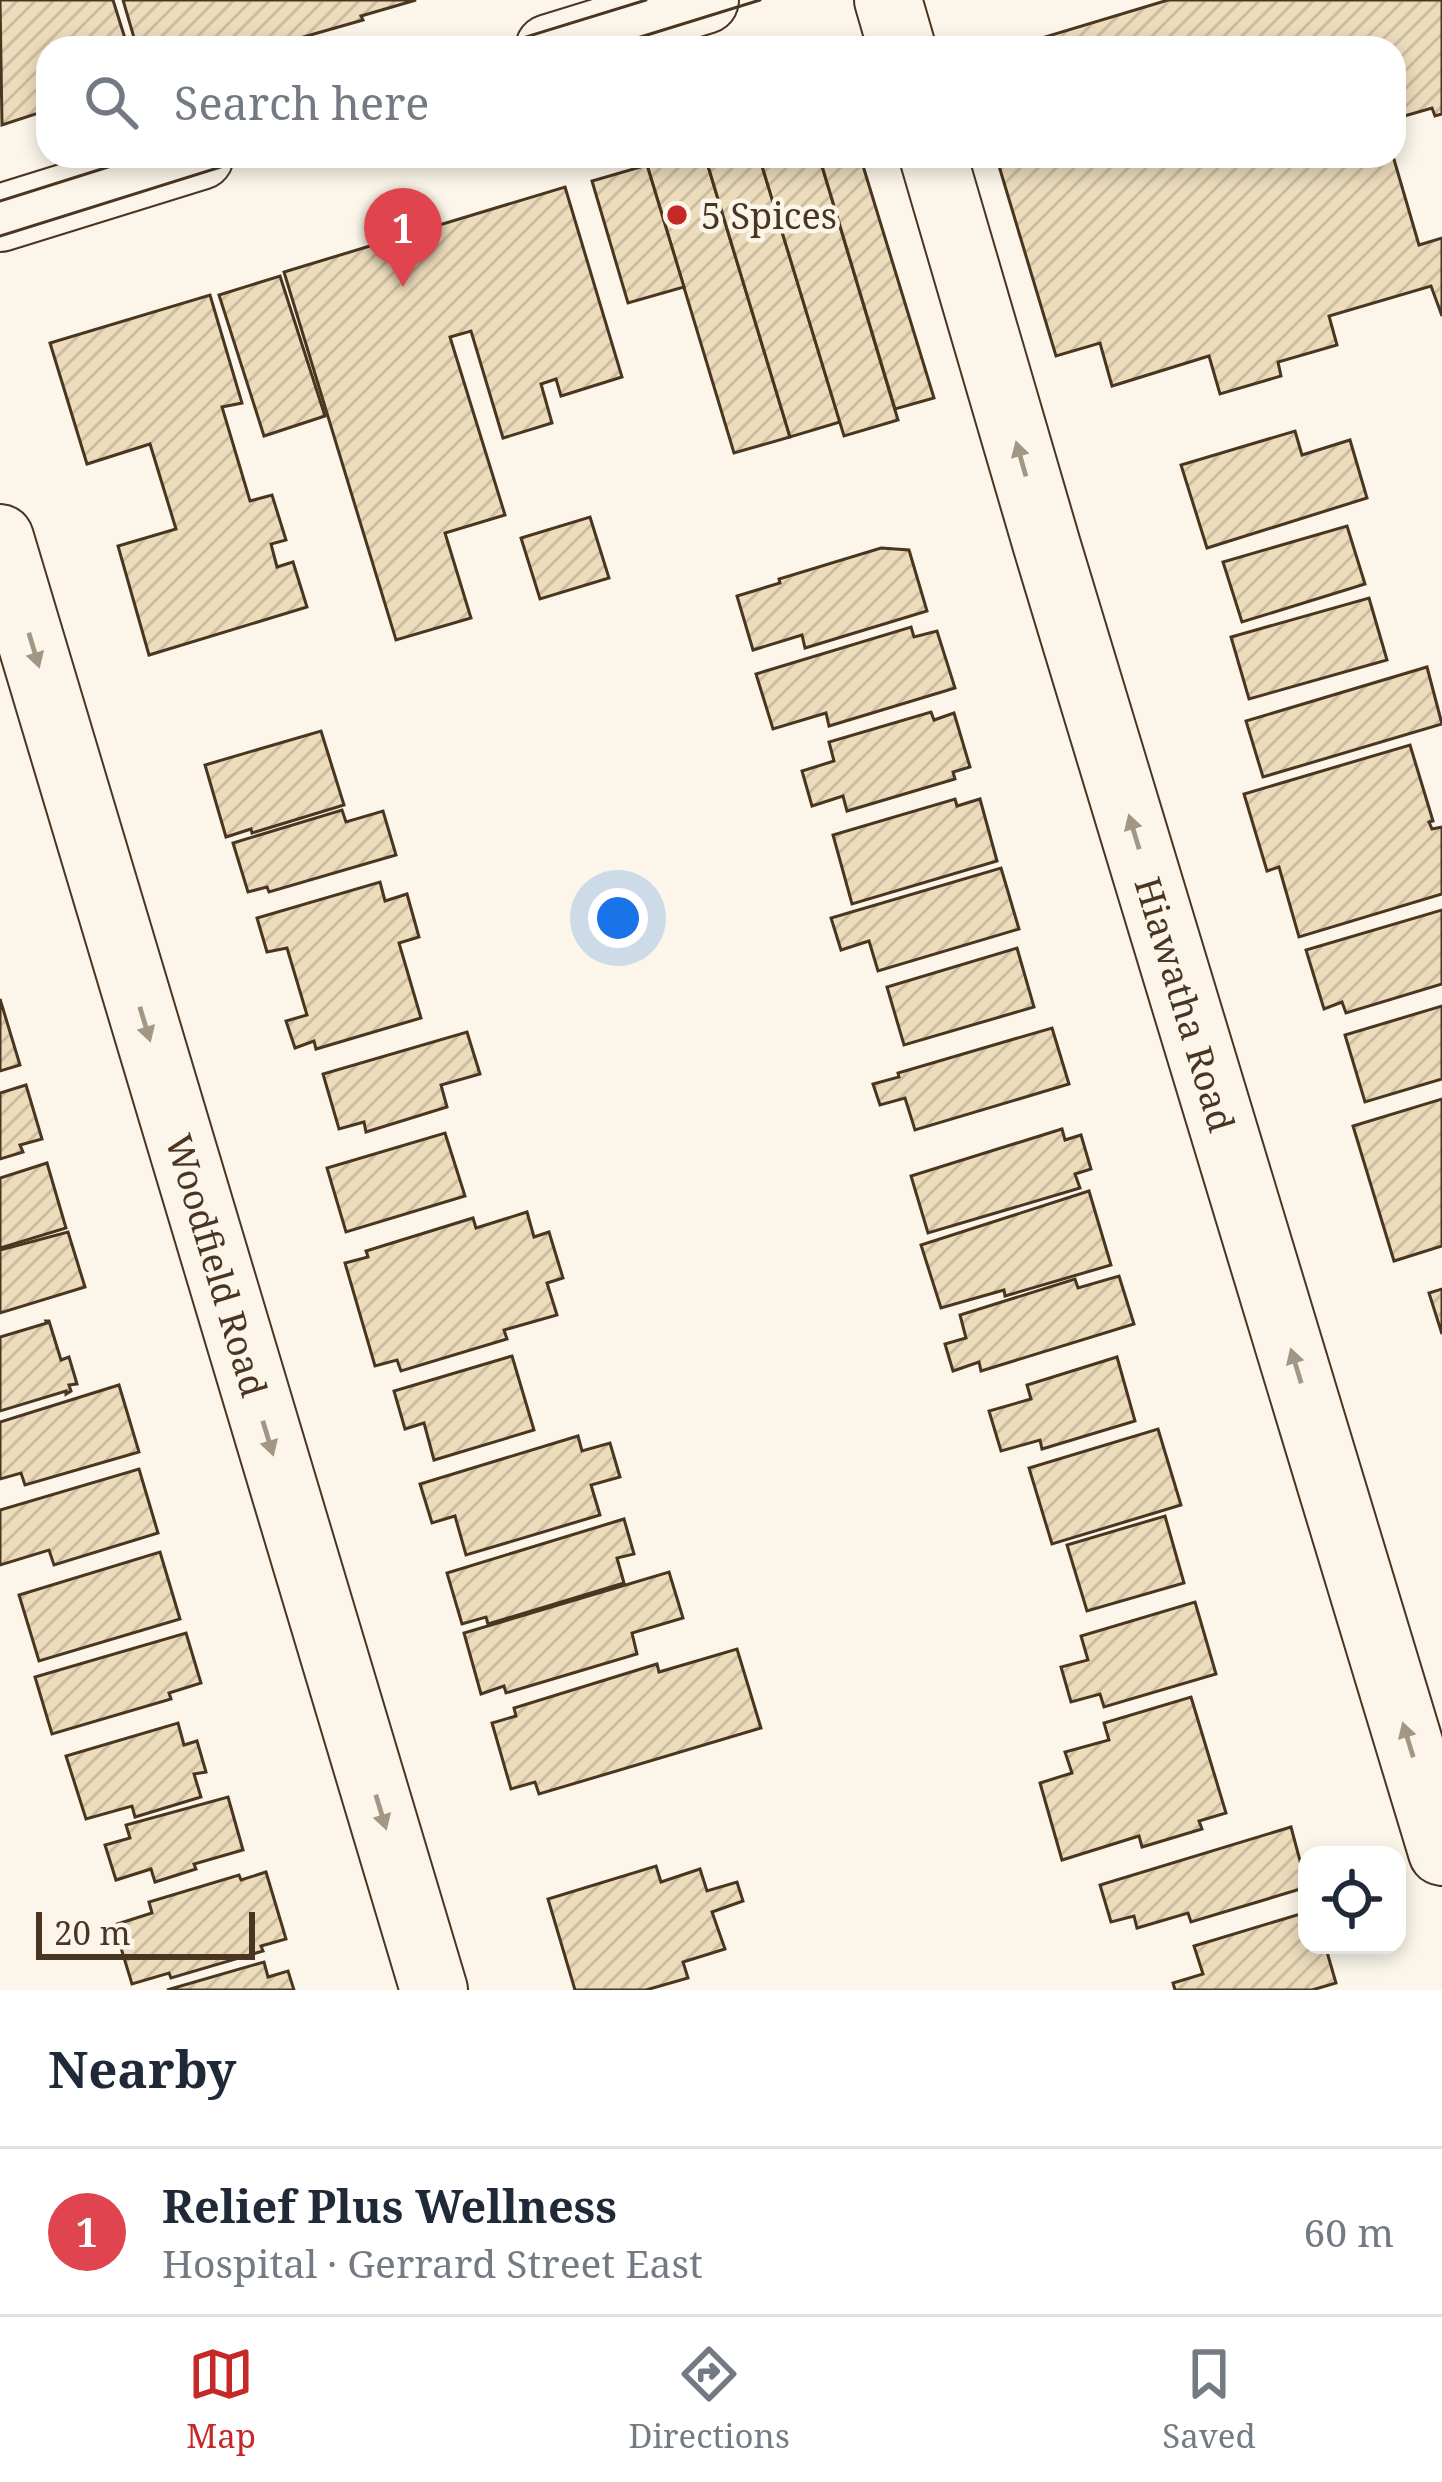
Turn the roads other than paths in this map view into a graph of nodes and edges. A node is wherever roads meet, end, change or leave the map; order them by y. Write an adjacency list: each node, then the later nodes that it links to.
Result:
1 (705, 0): 3 (street)
2 (888, 0): 4 (street)
3 (588, 36)
4 (898, 36)
5 (161, 168): 7 (street)
6 (937, 168): 9 (street, Hiawatha Road, one-way to 6)
7 (0, 218)
8 (0, 538): 10 (street, Woodfield Road, one-way to 10)
9 (1442, 1852)
10 (434, 1990)

